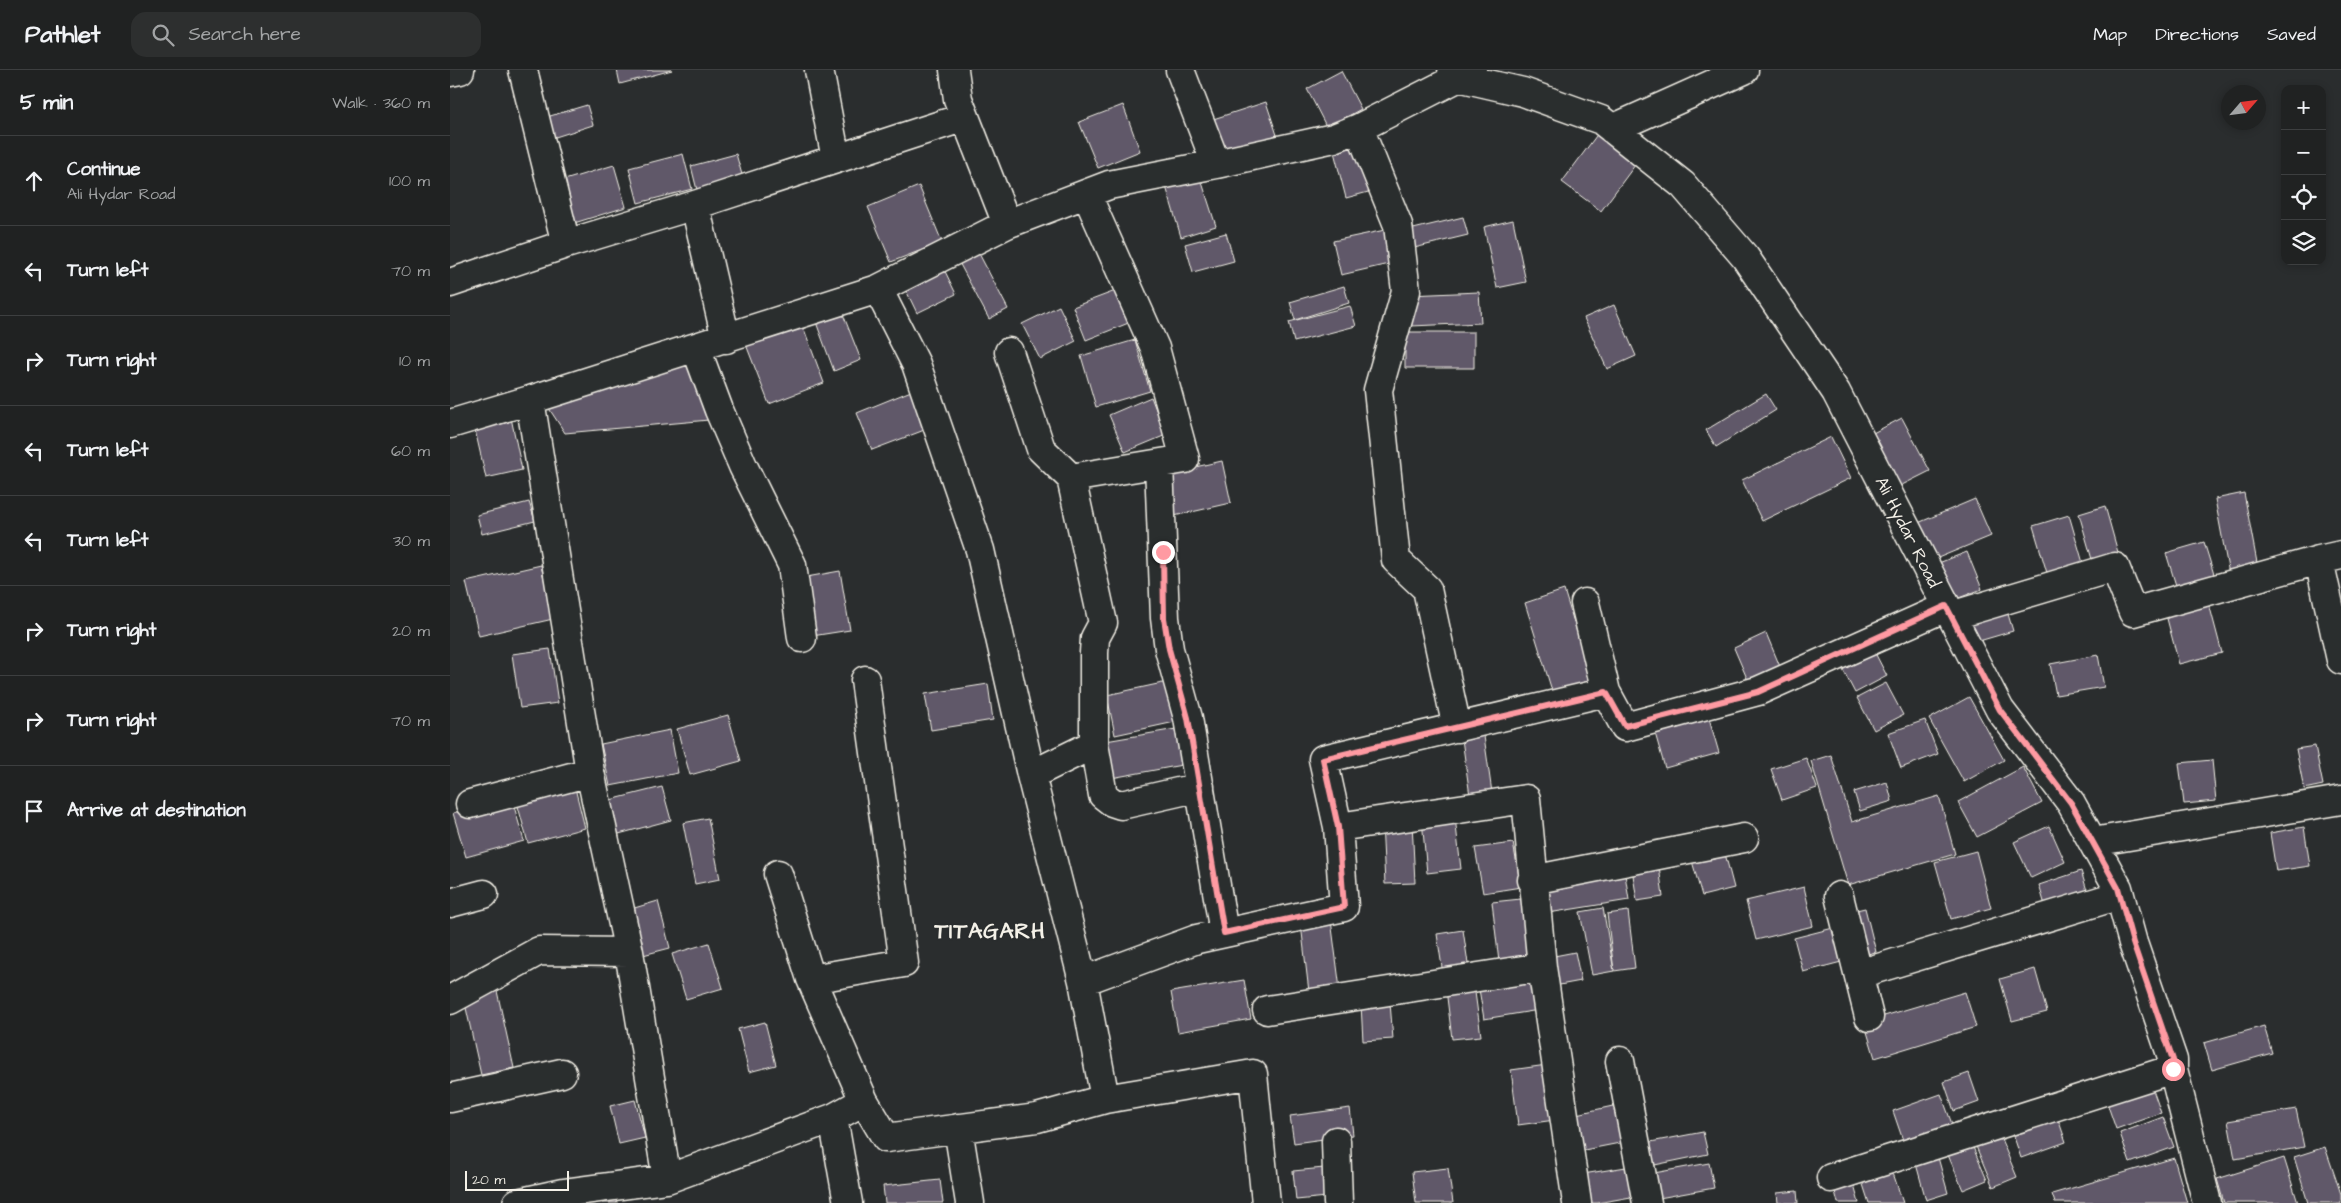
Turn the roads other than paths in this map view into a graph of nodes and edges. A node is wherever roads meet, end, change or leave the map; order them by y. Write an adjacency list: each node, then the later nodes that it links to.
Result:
1 (460, 70): 7 (street)
2 (523, 70): 17 (street)
3 (819, 70): 12 (street)
4 (954, 70): 9 (street)
5 (1180, 70): 13 (street)
6 (1744, 70): 11 (street)
7 (450, 72)
8 (1460, 72): 10 (street); 11 (street, Ali Hydar Road)
9 (965, 117): 12 (street); 16 (street)
10 (1359, 128): 13 (street); 34 (street)
11 (1612, 130): 29 (street, Ali Hydar Road)
12 (836, 159): 15 (street)
13 (1216, 164): 14 (street)
14 (1087, 195): 16 (street); 25 (street)
15 (694, 205): 17 (street); 20 (street)
16 (1007, 224): 19 (street)
17 (566, 244): 18 (street)
18 (450, 283)
19 (878, 289): 20 (street); 37 (street)
20 (726, 339): 21 (street)
21 (696, 348): 23 (street); 30 (street)
22 (1009, 352): 26 (street)
23 (530, 400): 24 (street); 36 (street)
24 (450, 424)
25 (1159, 464): 26 (street); 38 (street)
26 (1071, 478): 35 (street)
27 (2330, 558): 29 (street); 31 (street)
28 (1585, 603): 33 (street)
29 (1949, 611): 33 (street); 43 (street, Ali Hydar Road)
30 (802, 638)
31 (2341, 660)
32 (865, 680): 54 (street)
33 (1606, 692): 34 (street)
34 (1457, 728): 41 (street)
35 (1094, 744): 37 (street); 38 (street)
36 (590, 772): 40 (street); 51 (street)
37 (1031, 775): 55 (street)
38 (1200, 788): 50 (street)
39 (2341, 800): 43 (street)
40 (470, 804)
41 (1338, 827): 45 (street); 50 (street)
42 (1744, 838): 45 (street)
43 (2093, 842): 47 (street, Ali Hydar Road)
44 (778, 874): 54 (street)
45 (1532, 880): 52 (street)
46 (484, 894): 49 (street)
47 (2120, 895): 53 (street); 60 (street, Ali Hydar Road)
48 (1840, 896): 53 (street)
49 (450, 903)
50 (1224, 933): 55 (street)
51 (629, 952): 56 (street); 69 (street)
52 (1542, 967): 57 (street); 75 (street)
53 (1859, 974): 58 (street)
54 (811, 979): 64 (street)
55 (1083, 982): 63 (street)
56 (450, 1000)
57 (1267, 1010)
58 (1869, 1017)
59 (1620, 1061): 76 (street)
60 (2173, 1069): 68 (street); 77 (street, Ali Hydar Road)
61 (562, 1073): 62 (street)
62 (450, 1098)
63 (1105, 1099): 66 (street); 73 (street)
64 (864, 1101): 65 (street); 66 (street)
65 (833, 1118): 69 (street); 71 (street)
66 (958, 1128): 72 (street)
67 (1336, 1141): 74 (street)
68 (1830, 1178)
69 (667, 1179): 70 (street)
70 (516, 1203)
71 (848, 1203)
72 (970, 1203)
73 (1266, 1203)
74 (1338, 1203)
75 (1577, 1203)
76 (1647, 1203)
77 (2207, 1203)

